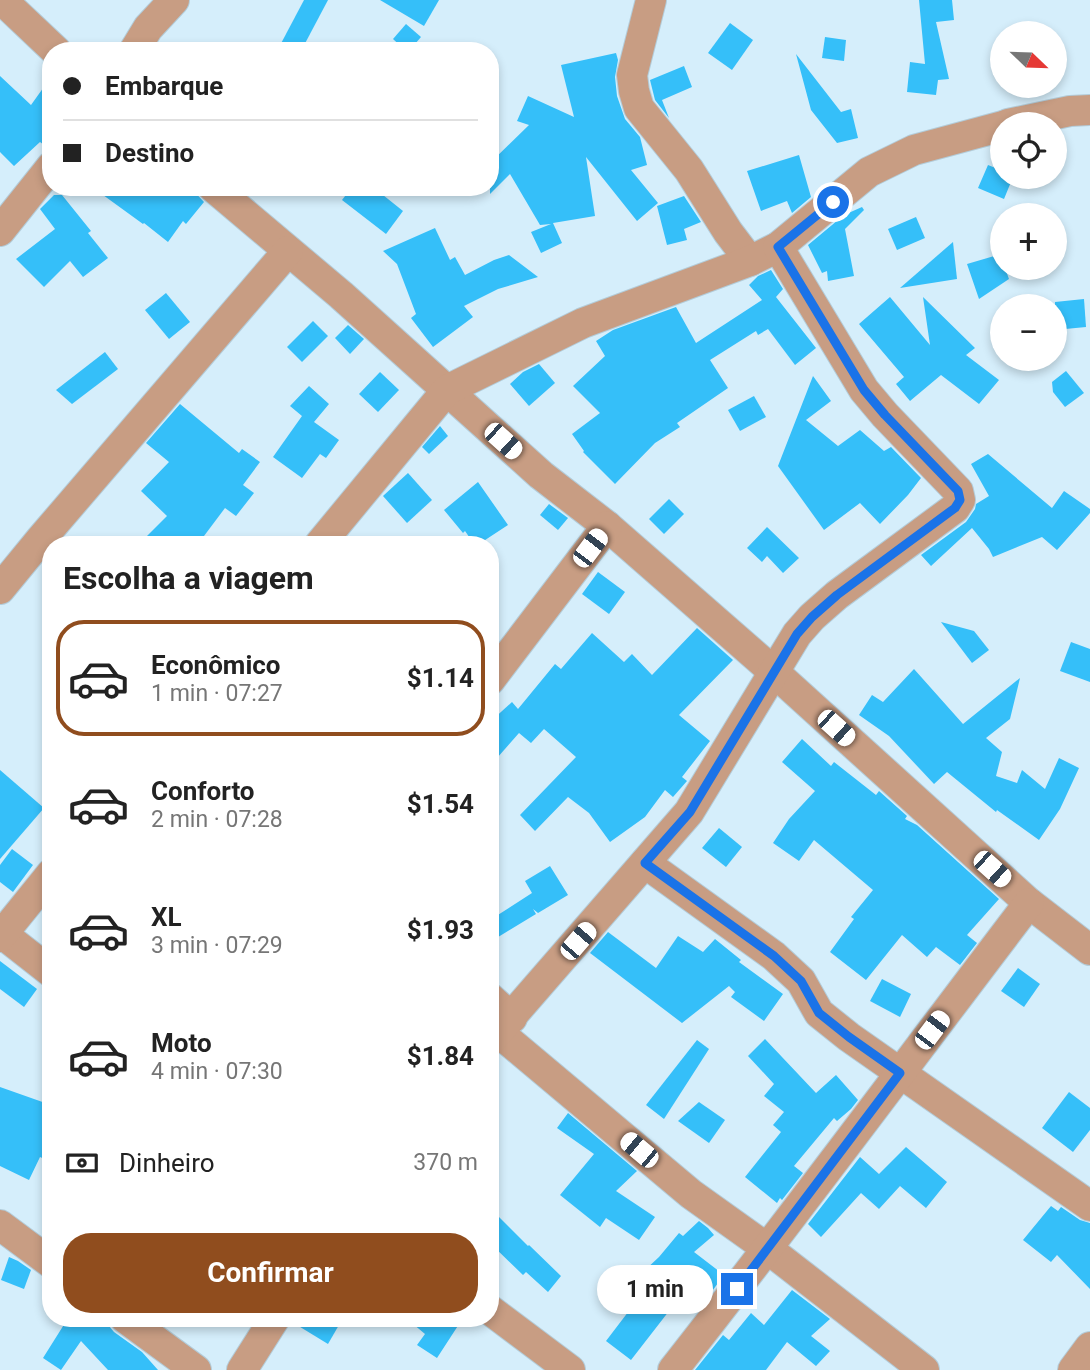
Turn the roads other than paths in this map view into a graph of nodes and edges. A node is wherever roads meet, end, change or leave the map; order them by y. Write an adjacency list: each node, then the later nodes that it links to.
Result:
1 (174, 0): 5 (street)
2 (651, 0): 14 (street)
3 (7, 16): 4 (street)
4 (43, 42)
5 (140, 42)
6 (1090, 110): 7 (street)
7 (1065, 112)
8 (990, 130): 12 (street)
9 (42, 178): 11 (street)
10 (224, 196): 13 (street)
11 (0, 232)
12 (778, 247): 14 (street); 22 (street)
13 (289, 251): 15 (street); 17 (street)
14 (750, 261): 15 (street)
15 (447, 390): 16 (street); 18 (street)
16 (607, 526): 21 (street); 22 (street)
17 (45, 536)
18 (327, 536)
19 (42, 540): 20 (street)
20 (0, 589)
21 (499, 668)
22 (774, 672): 23 (street); 25 (street)
23 (645, 863): 29 (street); 30 (street)
24 (42, 885): 26 (street)
25 (1029, 904): 27 (street); 30 (street)
26 (1, 934): 28 (street)
27 (1090, 950)
28 (42, 965)
29 (500, 1030): 33 (street)
30 (900, 1073): 31 (street); 33 (street)
31 (1090, 1206)
32 (0, 1225): 34 (street)
33 (768, 1249): 42 (street); 43 (street)
34 (42, 1256)
35 (499, 1317): 41 (street)
36 (137, 1327): 39 (street)
37 (269, 1327): 40 (street)
38 (1090, 1347): 44 (street)
39 (196, 1370)
40 (242, 1370)
41 (570, 1370)
42 (673, 1370)
43 (924, 1370)
44 (1073, 1370)

